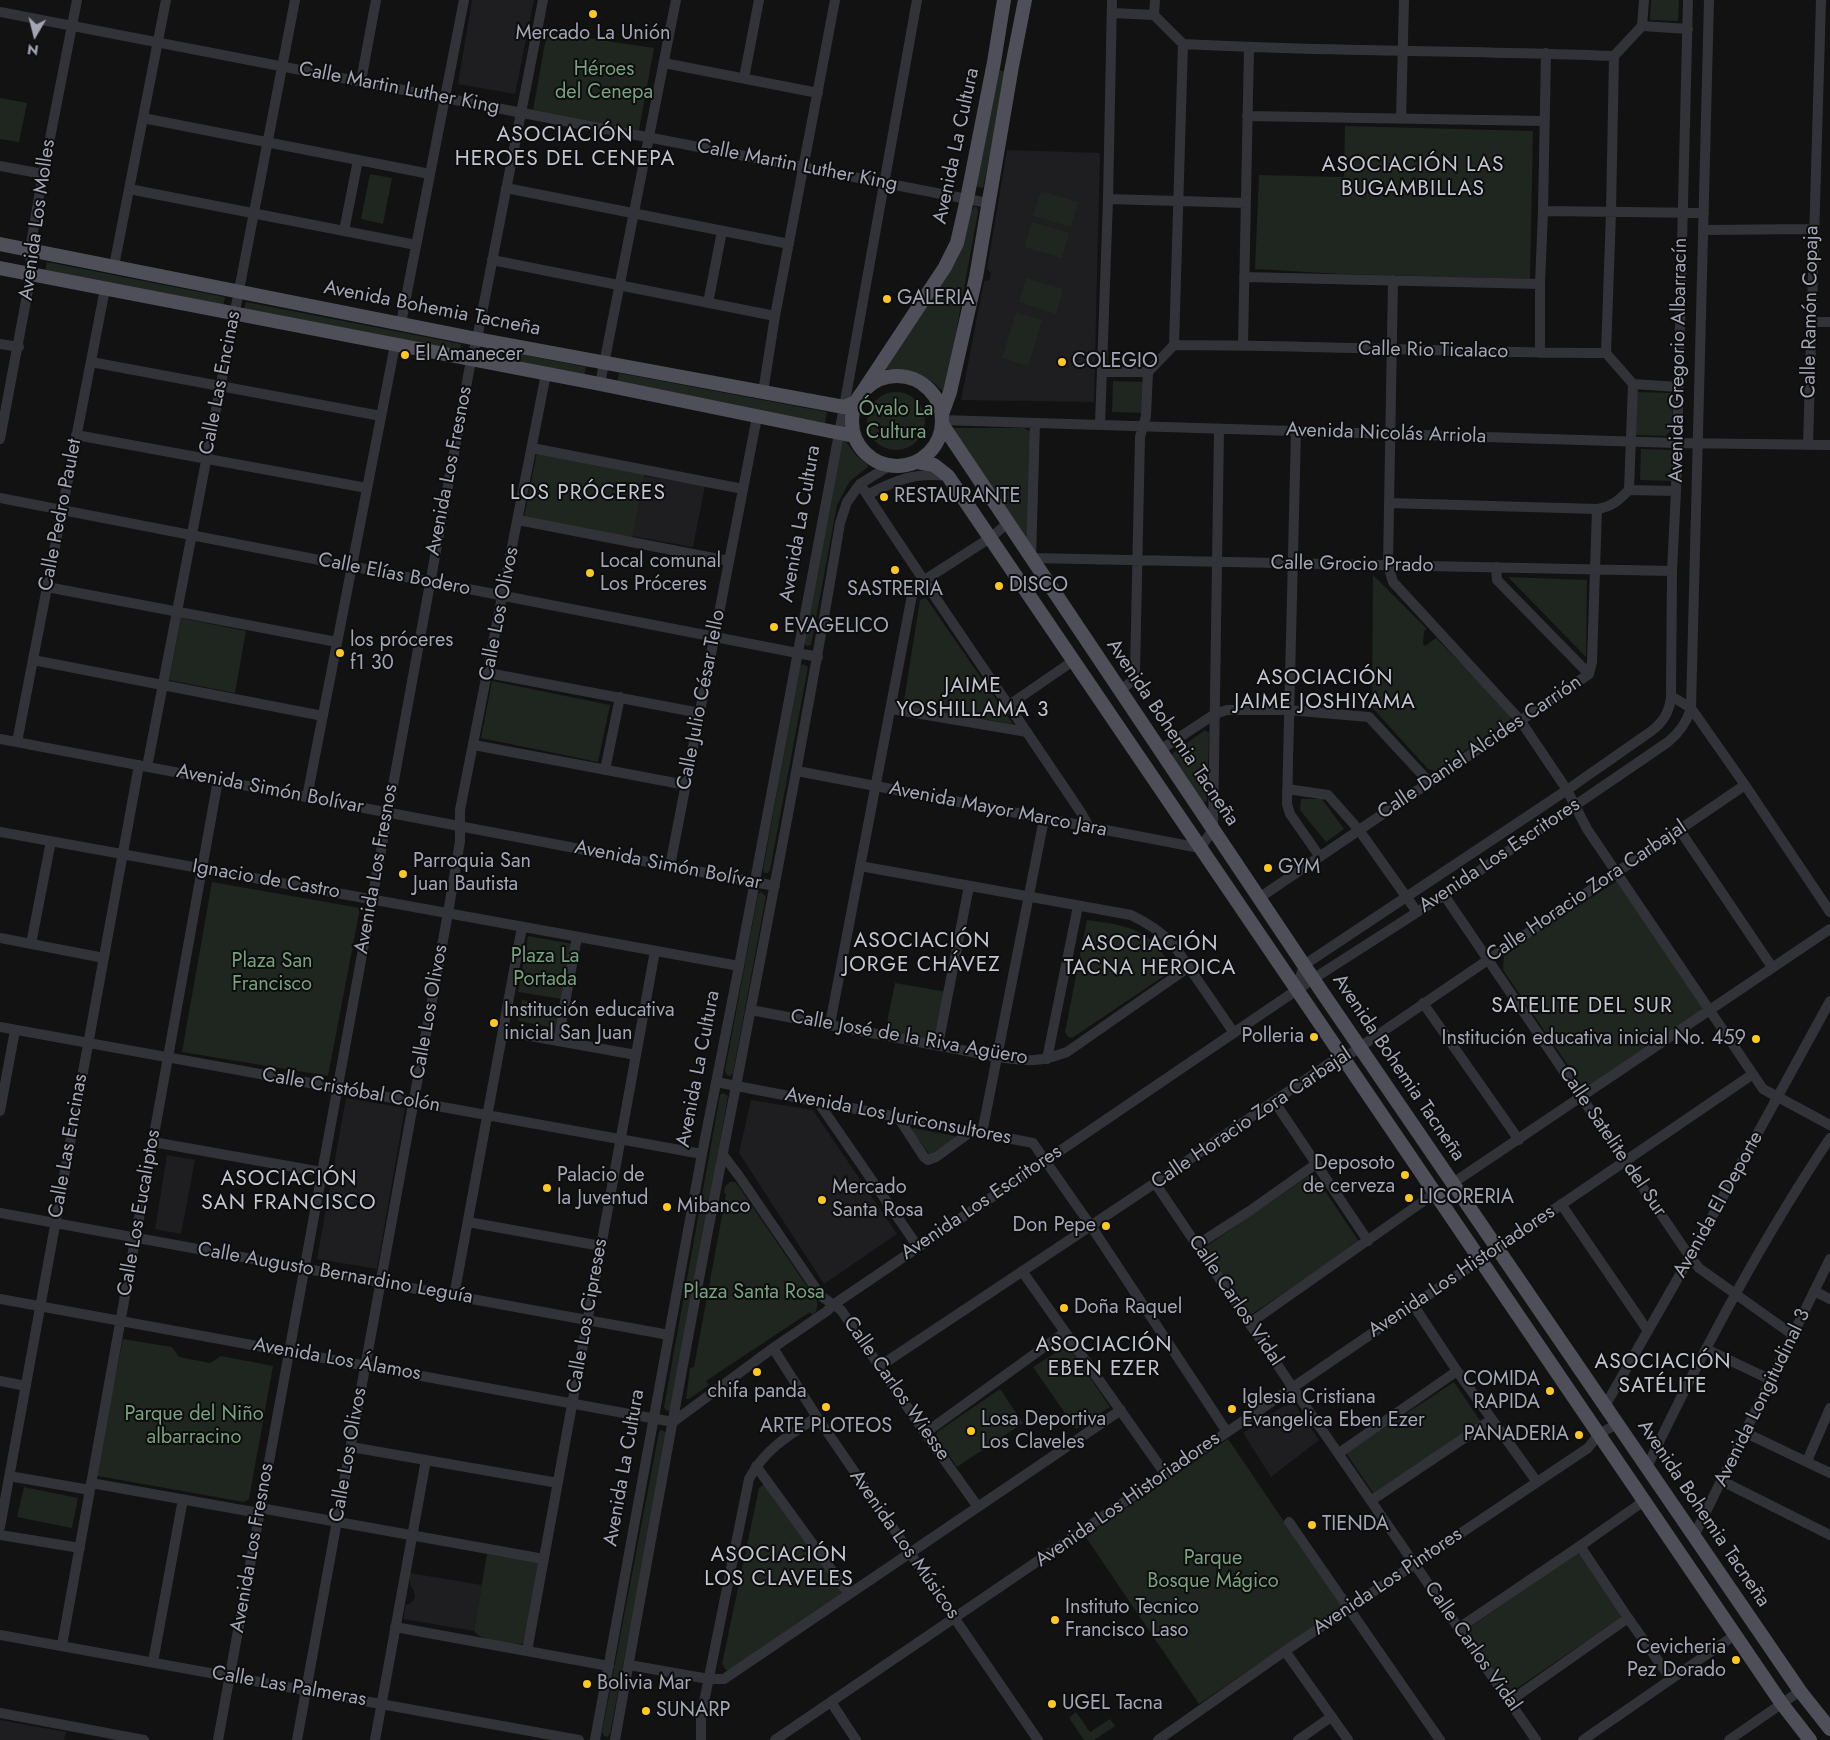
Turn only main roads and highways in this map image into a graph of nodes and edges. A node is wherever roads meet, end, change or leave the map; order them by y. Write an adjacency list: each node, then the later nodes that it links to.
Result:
1 (1004, 0): 3 (main road, Avenida La Cultura)
2 (1026, 0): 4 (main road, Avenida La Cultura)
3 (994, 62): 4 (main road); 7 (main road, Avenida La Cultura)
4 (1012, 66): 8 (main road, Avenida La Cultura)
5 (0, 244): 7 (main road, Avenida Bohemia Tacneña)
6 (0, 268): 9 (main road)
7 (854, 401): 8 (main road); 9 (main road)
8 (942, 419): 10 (main road); 11 (main road, Avenida Bohemia Tacneña)
9 (854, 436): 10 (main road)
10 (917, 462): 12 (main road, Avenida Bohemia Tacneña)
11 (1830, 1729)
12 (1810, 1740)

